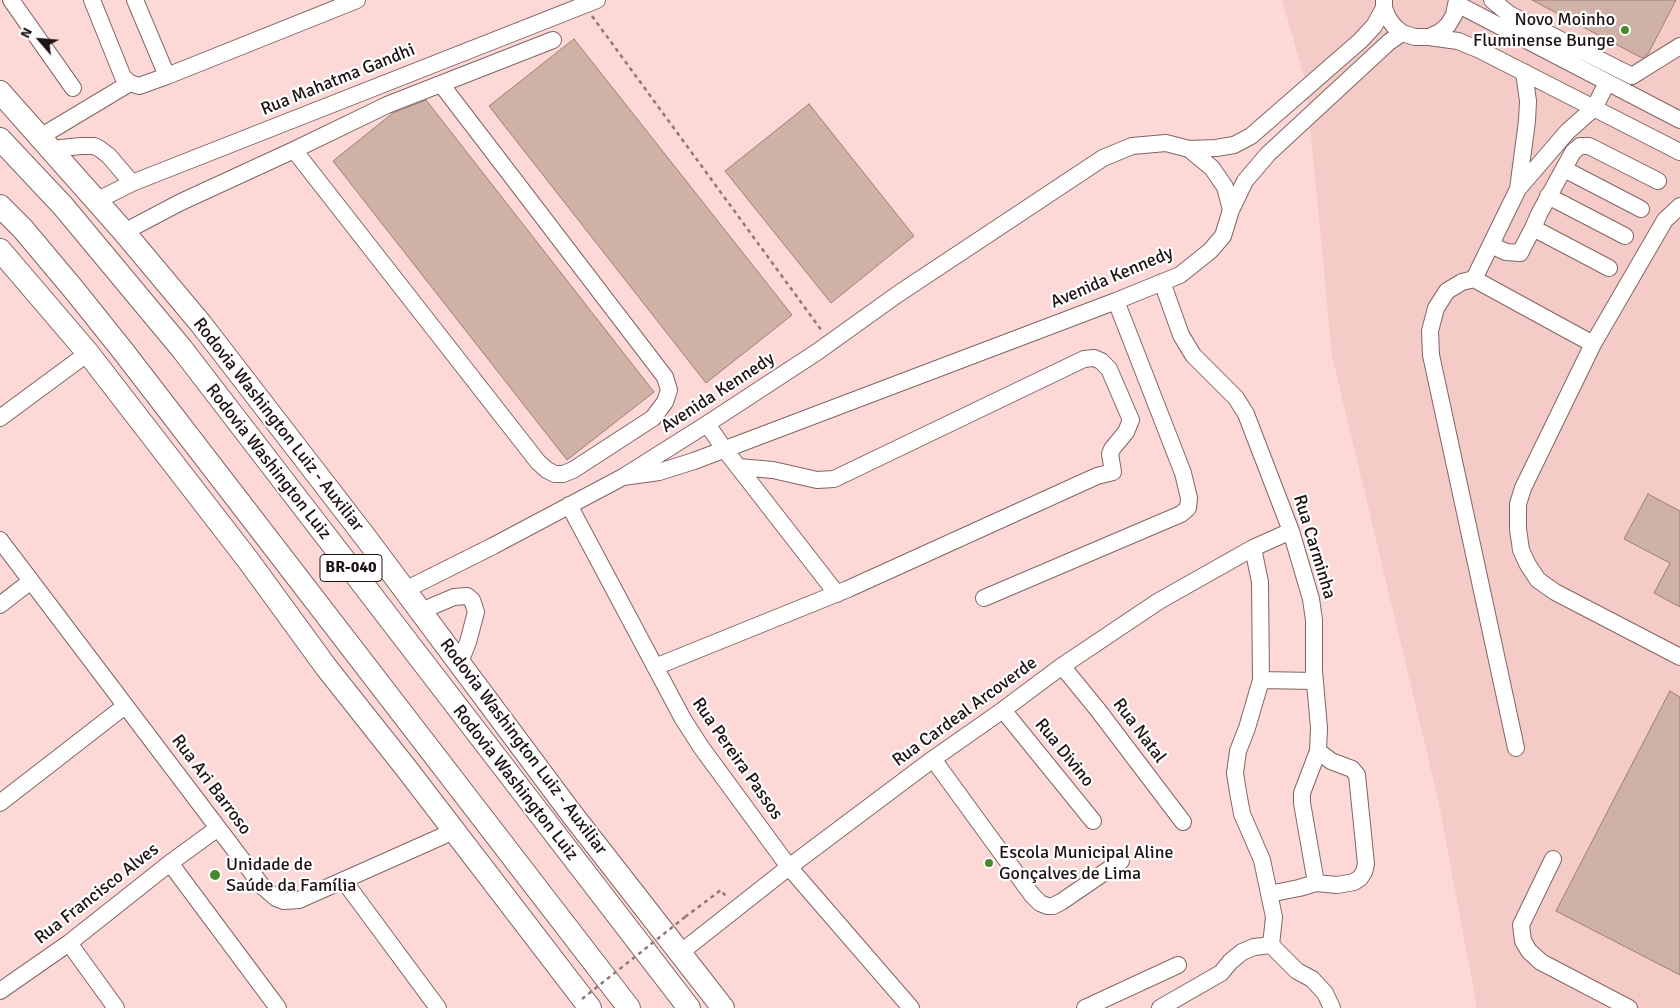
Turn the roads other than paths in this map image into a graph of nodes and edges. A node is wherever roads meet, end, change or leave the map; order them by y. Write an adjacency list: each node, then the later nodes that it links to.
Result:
1 (11, 0): 9 (street); 19 (street)
2 (92, 0): 16 (street)
3 (135, 0): 15 (street)
4 (357, 0): 15 (street)
5 (1492, 0): 13 (street)
6 (1457, 2): 11 (street); 17 (street)
7 (590, 3): 30 (street, Rua Mahatma Gandhi)
8 (1384, 4): 10 (street); 25 (street)
9 (0, 12)
10 (1402, 33): 11 (street); 37 (street)
11 (1429, 37): 14 (street)
12 (553, 40): 18 (street)
13 (1680, 46)
14 (1524, 72): 21 (street); 31 (street)
15 (167, 76): 16 (street)
16 (130, 83): 24 (street)
17 (1607, 83): 21 (street); 22 (street)
18 (441, 84): 26 (street); 26 (street)
19 (73, 88)
20 (0, 92): 24 (highway, Rodovia Washington Luiz - Auxiliar)
21 (1594, 108): 27 (street); 31 (street)
22 (1680, 120)
23 (0, 139): 91 (highway, Rodovia Washington Luiz / BR-040)
24 (45, 143): 30 (street); 33 (highway, Rodovia Washington Luiz - Auxiliar)
25 (1189, 149): 37 (street, Avenida Kennedy); 50 (street, Avenida Kennedy)
26 (294, 150): 39 (street)
27 (1680, 152)
28 (1564, 169): 29 (street); 32 (street); 36 (street)
29 (1658, 181)
30 (132, 183): 33 (street, Rua Mahatma Gandhi)
31 (1518, 189): 41 (street)
32 (1548, 196): 38 (street); 40 (street)
33 (96, 201): 39 (highway, Rodovia Washington Luiz - Auxiliar)
34 (0, 206): 98 (highway, BR-040)
35 (1680, 206): 47 (street)
36 (1641, 209)
37 (1231, 210): 45 (street, Avenida Kennedy)
38 (1533, 228): 41 (street); 43 (street)
39 (124, 232): 59 (highway, Rodovia Washington Luiz - Auxiliar)
40 (1625, 236)
41 (1491, 245): 44 (street)
42 (0, 250): 48 (highway)
43 (1609, 268)
44 (1474, 279): 47 (street); 72 (street)
45 (1162, 282): 46 (street, Avenida Kennedy); 55 (street, Rua Carminha)
46 (1116, 301): 51 (street, Avenida Kennedy); 61 (street)
47 (1593, 344): 64 (street)
48 (88, 353): 49 (street); 80 (highway)
49 (0, 418)
50 (707, 424): 51 (street); 53 (street, Avenida Kennedy)
51 (725, 450): 52 (street); 53 (street, Avenida Kennedy)
52 (738, 467): 60 (street); 60 (street)
53 (622, 477): 54 (street, Avenida Kennedy)
54 (570, 505): 59 (street, Avenida Kennedy); 67 (street, Rua Pereira Passos)
55 (1291, 531): 57 (street, Rua Cardeal Arcoverde); 69 (street, Rua Carminha)
56 (0, 540): 58 (street, Rua Ari Barroso)
57 (1253, 548): 66 (street, Rua Cardeal Arcoverde); 68 (street)
58 (31, 581): 62 (street); 70 (street, Rua Ari Barroso)
59 (405, 590): 63 (highway, Rodovia Washington Luiz - Auxiliar)
60 (837, 594): 67 (street)
61 (984, 598)
62 (0, 604)
63 (421, 611): 65 (highway, Rodovia Washington Luiz - Auxiliar); 65 (street)
64 (1680, 657)
65 (459, 664): 76 (highway, Rodovia Washington Luiz - Auxiliar)
66 (1062, 666): 71 (street, Rua Cardeal Arcoverde); 78 (street, Rua Natal)
67 (655, 667): 84 (street, Rua Pereira Passos)
68 (1261, 680): 69 (street); 87 (street)
69 (1314, 681): 73 (street, Rua Carminha)
70 (126, 706): 75 (street); 79 (street, Rua Ari Barroso)
71 (1003, 710): 74 (street, Rua Cardeal Arcoverde); 77 (street, Rua Divino)
72 (1516, 748)
73 (1318, 751): 86 (street, Rua Carminha); 86 (street)
74 (933, 759): 82 (street); 84 (street, Rua Cardeal Arcoverde)
75 (0, 802)
76 (571, 813): 90 (highway, Rodovia Washington Luiz - Auxiliar); 91 (highway)
77 (1093, 821)
78 (1183, 822)
79 (218, 828): 83 (street, Rua Francisco Alves); 85 (street, Rua Ari Barroso)
80 (454, 831): 85 (street, Rua Ari Barroso); 94 (highway)
81 (1553, 859): 105 (street)
82 (1122, 861)
83 (170, 863): 88 (street, Rua Francisco Alves); 96 (street)
84 (789, 867): 90 (street, Rua Cardeal Arcoverde); 101 (street, Rua Pereira Passos)
85 (344, 881): 97 (street)
86 (1316, 883): 87 (street)
87 (1268, 894): 89 (street)
88 (69, 944): 93 (street, Rua Francisco Alves); 95 (street)
89 (1271, 945): 103 (street); 104 (street)
90 (680, 953): 100 (highway, Rodovia Washington Luiz - Auxiliar)
91 (649, 955): 99 (highway, Rodovia Washington Luiz / BR-040)
92 (1178, 965): 102 (street)
93 (0, 991)
94 (586, 1003)
95 (116, 1008)
96 (278, 1008)
97 (438, 1008)
98 (629, 1008)
99 (689, 1008)
100 (724, 1008)
101 (911, 1008)
102 (1085, 1008)
103 (1160, 1008)
104 (1332, 1008)
105 (1629, 1008)

